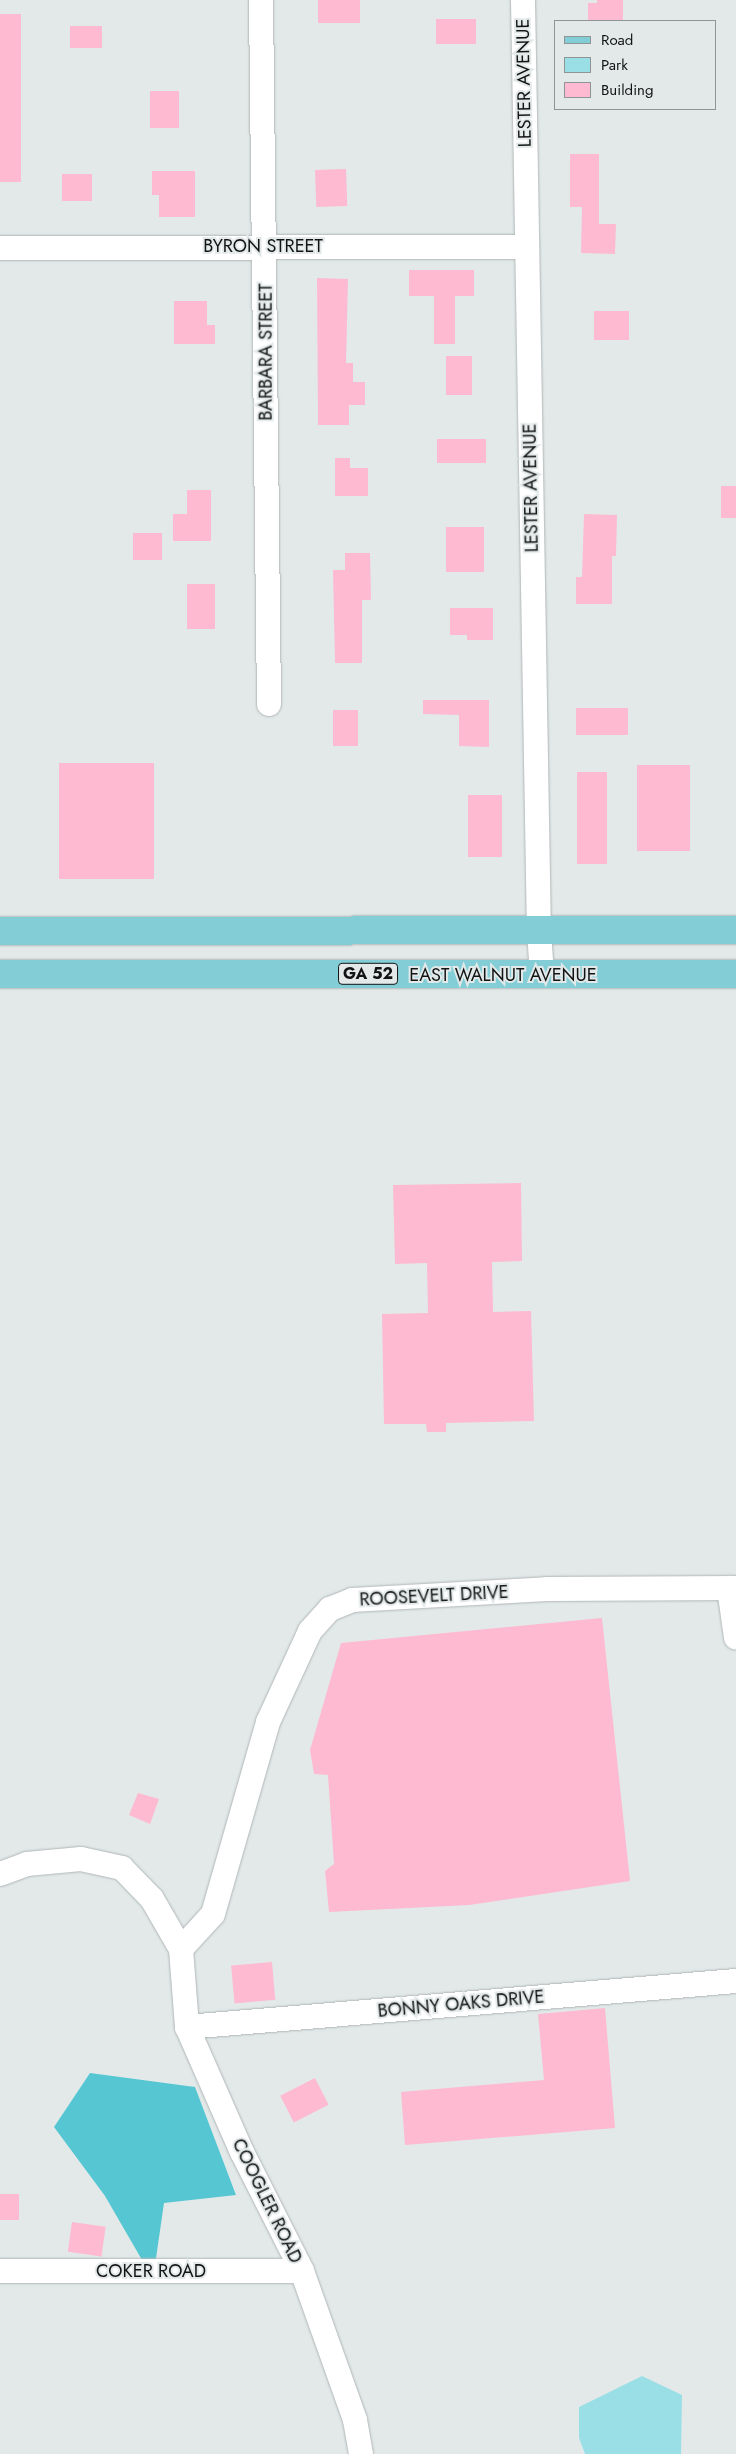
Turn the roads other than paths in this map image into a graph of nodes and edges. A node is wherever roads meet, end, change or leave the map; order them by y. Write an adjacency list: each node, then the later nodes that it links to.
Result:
1 (261, 0): 3 (street, BARBARA STREET)
2 (523, 0): 4 (street, LESTER AVENUE)
3 (265, 246): 4 (street, BYRON STREET); 5 (street, BYRON STREET); 6 (street, BARBARA STREET)
4 (526, 247): 9 (street, LESTER AVENUE)
5 (0, 248)
6 (269, 704)
7 (736, 930): 9 (main road)
8 (0, 931): 9 (main road)
9 (539, 931): 12 (street, LESTER AVENUE)
10 (0, 974): 12 (main road, EAST WALNUT AVENUE / GA 52)
11 (736, 974): 12 (main road, EAST WALNUT AVENUE / GA 52)
12 (542, 975)
13 (733, 1588): 14 (street); 16 (street, ROOSEVELT DRIVE)
14 (736, 1638)
15 (0, 1874): 16 (street)
16 (181, 1949): 18 (street, COOGLER ROAD)
17 (736, 1981): 18 (street, BONNY OAKS DRIVE)
18 (187, 2027): 20 (street, COOGLER ROAD)
19 (0, 2271): 20 (street, COKER ROAD)
20 (302, 2271): 21 (street, COOGLER ROAD)
21 (361, 2454)

